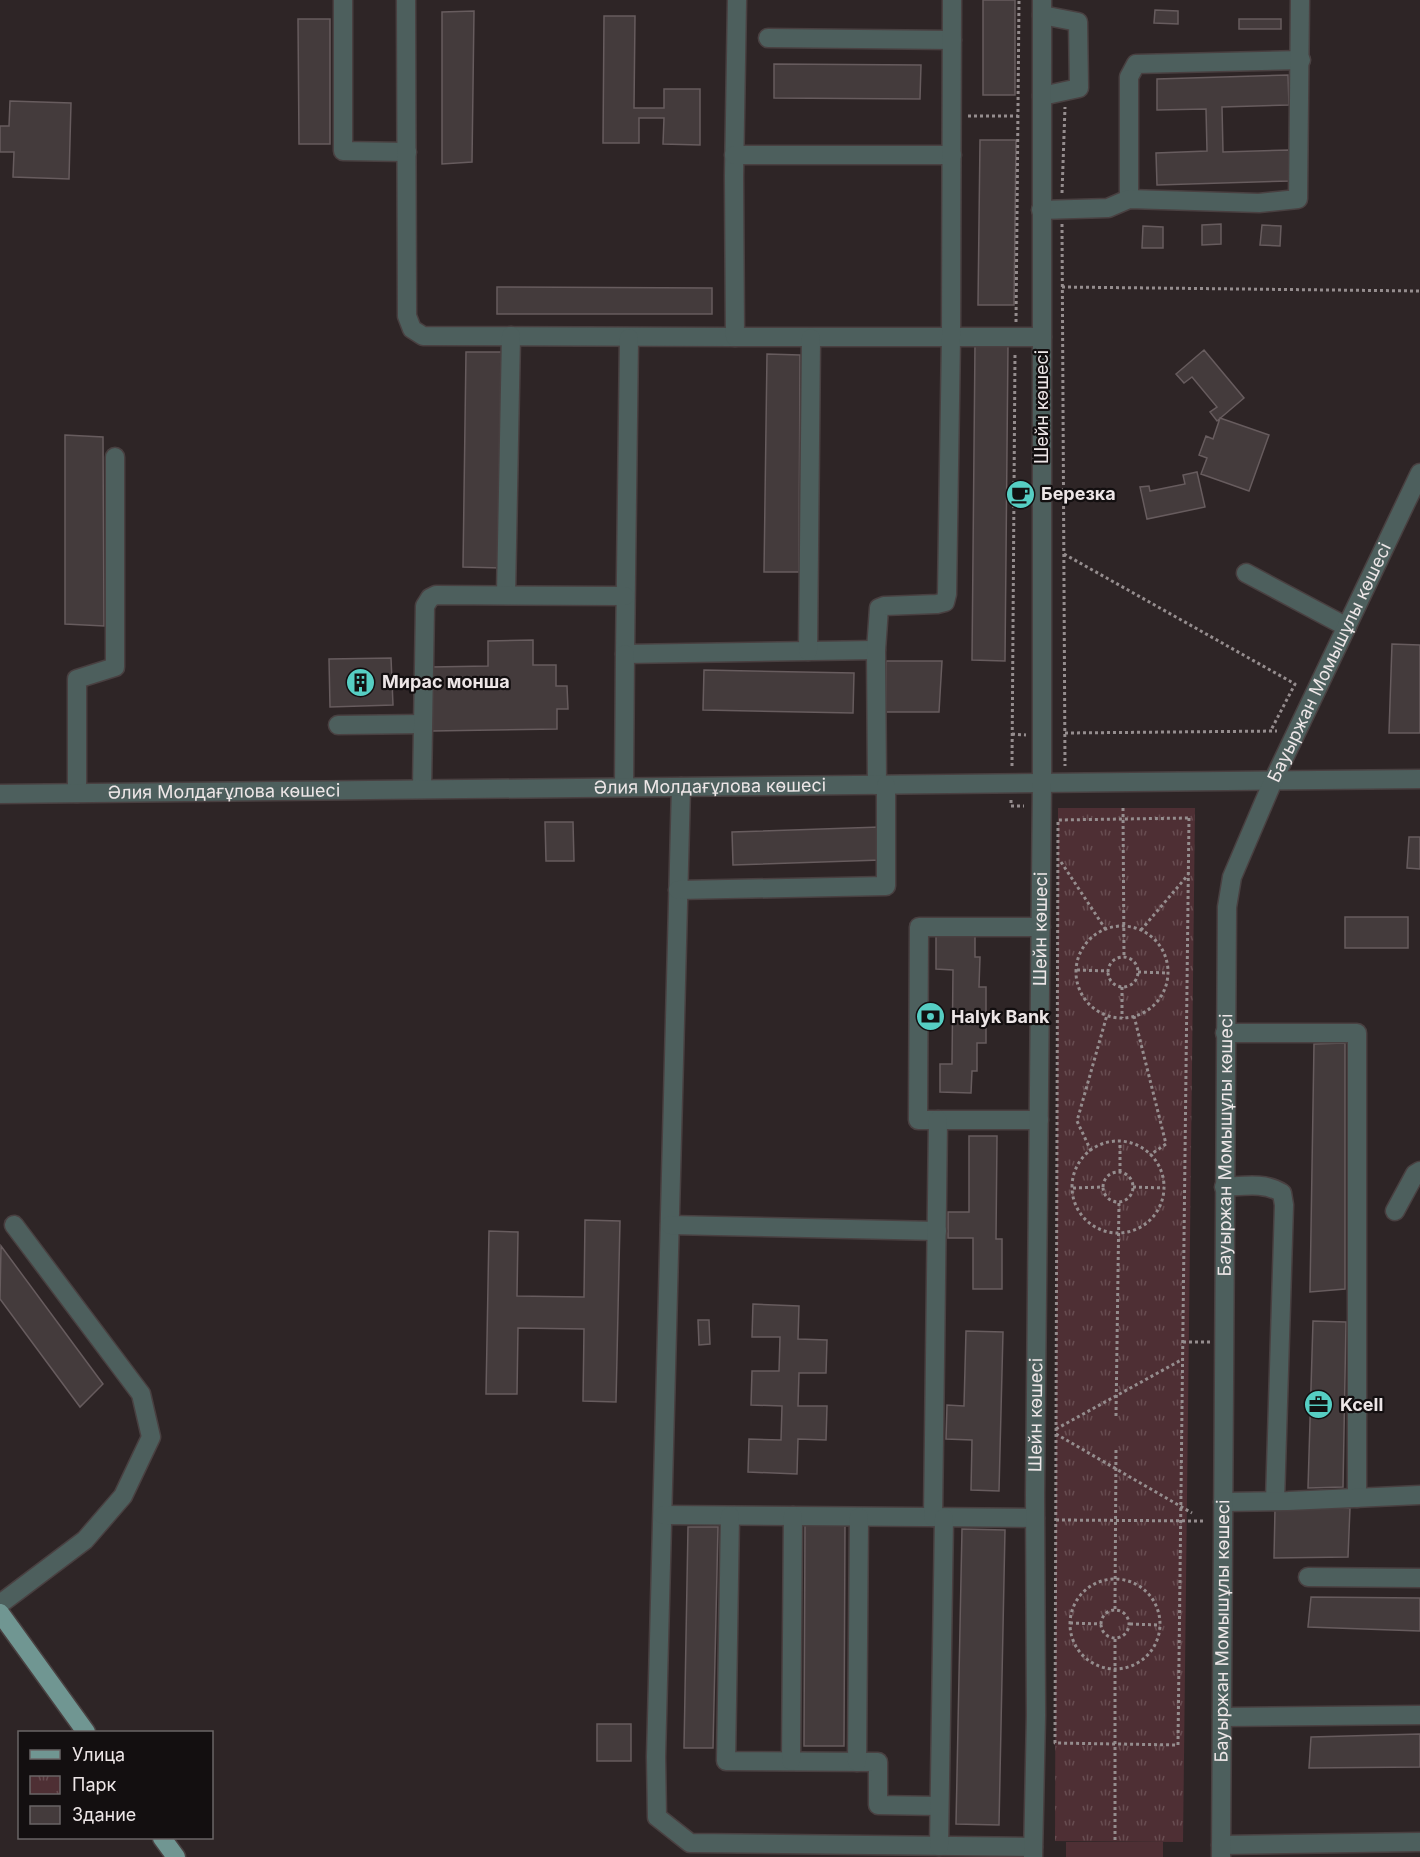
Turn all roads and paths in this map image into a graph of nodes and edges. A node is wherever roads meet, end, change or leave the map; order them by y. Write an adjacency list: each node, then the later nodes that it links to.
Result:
1 (343, 0): 15 (street)
2 (406, 0): 15 (street)
3 (736, 0): 17 (street)
4 (952, 0): 9 (street)
5 (1019, 0): 13 (path)
6 (1300, 0): 10 (street)
7 (1042, 7): 11 (street); 12 (street, Шейн көшесі)
8 (768, 38): 9 (street)
9 (952, 40): 14 (street)
10 (1300, 60): 18 (street); 18 (street)
11 (1066, 90): 12 (street); 20 (path)
12 (1042, 96): 19 (street, Шейн көшесі)
13 (1018, 116): 14 (path); 25 (path)
14 (952, 117): 16 (street)
15 (407, 152): 23 (street)
16 (952, 154): 17 (street); 29 (street)
17 (734, 155): 24 (street)
18 (1129, 199): 20 (street)
19 (1041, 210): 20 (street); 26 (street, Шейн көшесі)
20 (1062, 210): 21 (path)
21 (1062, 287): 22 (path); 33 (path)
22 (1420, 291)
23 (511, 336): 27 (street); 35 (street)
24 (735, 337): 27 (street); 28 (street)
25 (1016, 337): 26 (street); 29 (street); 43 (path)
26 (1042, 337): 45 (street, Шейн көшесі)
27 (629, 338): 36 (street)
28 (811, 338): 29 (street); 39 (street)
29 (951, 338): 38 (street)
30 (115, 457): 55 (street)
31 (1420, 473): 32 (street, Бауыржан Момышұлы көшесі)
32 (1412, 508): 37 (street, Бауыржан Момышұлы көшесі)
33 (1064, 554): 44 (path); 44 (path)
34 (1246, 573): 37 (street)
35 (506, 594): 36 (street); 41 (street)
36 (625, 596): 40 (street)
37 (1347, 627): 47 (street, Бауыржан Момышұлы көшесі)
38 (876, 650): 39 (street); 51 (street)
39 (808, 651): 40 (street)
40 (625, 654): 53 (street)
41 (423, 724): 42 (street); 54 (street)
42 (338, 725)
43 (1012, 734): 45 (path); 48 (path)
44 (1065, 734): 50 (path)
45 (1042, 735): 49 (street, Шейн көшесі)
46 (1420, 779): 47 (street, Әлия Молдағұлова көшесі)
47 (1274, 781): 50 (street, Әлия Молдағұлова көшесі); 76 (street, Бауыржан Момышұлы көшесі)
48 (1012, 783): 49 (street, Әлия Молдағұлова көшесі); 51 (street, Әлия Молдағұлова көшесі); 57 (path)
49 (1042, 783): 50 (street, Әлия Молдағұлова көшесі); 57 (street, Шейн көшесі)
50 (1065, 783)
51 (882, 785): 52 (street, Әлия Молдағұлова көшесі); 62 (street)
52 (681, 787): 53 (street, Әлия Молдағұлова көшесі); 62 (street)
53 (624, 788): 54 (street, Әлия Молдағұлова көшесі)
54 (422, 789): 55 (street, Әлия Молдағұлова көшесі)
55 (77, 793): 56 (street, Әлия Молдағұлова көшесі)
56 (0, 794)
57 (1042, 805): 64 (street, Шейн көшесі)
58 (1123, 808): 59 (path)
59 (1123, 818): 61 (path); 63 (path); 100 (path)
60 (1061, 862): 65 (path)
61 (1189, 874): 66 (path); 95 (path)
62 (678, 890): 92 (street)
63 (1124, 926): 65 (path); 66 (path); 67 (path)
64 (1041, 927): 77 (street); 78 (street, Шейн көшесі)
65 (1106, 930): 68 (path)
66 (1141, 930): 71 (path)
67 (1124, 958): 69 (path); 70 (path)
68 (1077, 970): 69 (path); 73 (path)
69 (1108, 971): 72 (path)
70 (1138, 972): 71 (path); 72 (path)
71 (1168, 973): 74 (path)
72 (1122, 987): 75 (path)
73 (1107, 1015): 75 (path); 80 (path)
74 (1134, 1016): 75 (path); 81 (path)
75 (1122, 1018)
76 (1225, 1033): 86 (street, Бауыржан Момышұлы көшесі); 105 (street)
77 (938, 1120): 78 (street); 93 (street)
78 (1039, 1120): 115 (street, Шейн көшесі)
79 (1120, 1142): 80 (path); 81 (path); 83 (path)
80 (1091, 1151): 87 (path)
81 (1150, 1155): 88 (path)
82 (1420, 1171): 90 (street)
83 (1120, 1172): 84 (path); 85 (path)
84 (1103, 1187): 87 (path); 89 (path)
85 (1133, 1187): 88 (path); 89 (path)
86 (1224, 1187): 96 (street, Бауыржан Момышұлы көшесі); 106 (street)
87 (1073, 1188): 94 (path)
88 (1165, 1188): 94 (path)
89 (1119, 1202): 94 (path)
90 (1395, 1211)
91 (14, 1225): 123 (street)
92 (670, 1225): 93 (street); 110 (street)
93 (937, 1231): 114 (street)
94 (1119, 1233): 98 (path)
95 (1183, 1342): 96 (path); 97 (path)
96 (1223, 1342): 107 (street, Бауыржан Момышұлы көшесі)
97 (1183, 1359): 98 (path); 108 (path)
98 (1116, 1395): 99 (path); 100 (path)
99 (1116, 1416)
100 (1056, 1429): 101 (path)
101 (1057, 1434): 103 (path); 116 (path)
102 (1116, 1448): 103 (path)
103 (1116, 1470): 108 (path); 117 (path)
104 (1420, 1496): 105 (street)
105 (1357, 1498): 106 (street)
106 (1275, 1501): 107 (street)
107 (1223, 1502): 119 (street, Бауыржан Момышұлы көшесі)
108 (1181, 1506): 109 (path); 118 (path)
109 (1192, 1513)
110 (663, 1515): 111 (street); 143 (street)
111 (730, 1516): 112 (street); 136 (street)
112 (793, 1516): 113 (street); 136 (street)
113 (859, 1517): 114 (street); 137 (street)
114 (939, 1517): 115 (street); 138 (street)
115 (1035, 1518): 116 (path); 145 (street, Шейн көшесі)
116 (1056, 1520): 117 (path); 135 (path)
117 (1116, 1520): 118 (path); 121 (path)
118 (1180, 1520): 119 (path); 135 (path)
119 (1223, 1521): 133 (street, Бауыржан Момышұлы көшесі)
120 (1308, 1577): 122 (street)
121 (1115, 1578): 124 (path); 126 (path); 129 (path)
122 (1420, 1578)
123 (0, 1604)
124 (1116, 1609): 127 (path); 128 (path)
125 (0, 1613): 134 (main road)
126 (1069, 1623): 127 (path); 131 (path)
127 (1101, 1624): 130 (path)
128 (1130, 1624): 129 (path); 130 (path)
129 (1160, 1625): 131 (path)
130 (1115, 1639): 131 (path)
131 (1116, 1669): 135 (path)
132 (1420, 1715): 133 (street)
133 (1221, 1717): 144 (street, Бауыржан Момышұлы көшесі)
134 (85, 1731)
135 (1115, 1743): 140 (path)
136 (791, 1761): 137 (street)
137 (857, 1762): 138 (street)
138 (939, 1806): 142 (street)
139 (163, 1839): 146 (main road)
140 (1116, 1842)
141 (1420, 1842): 144 (street)
142 (939, 1846): 143 (street); 145 (street)
143 (690, 1850)
144 (1221, 1851)
145 (1033, 1852)
146 (176, 1857)

